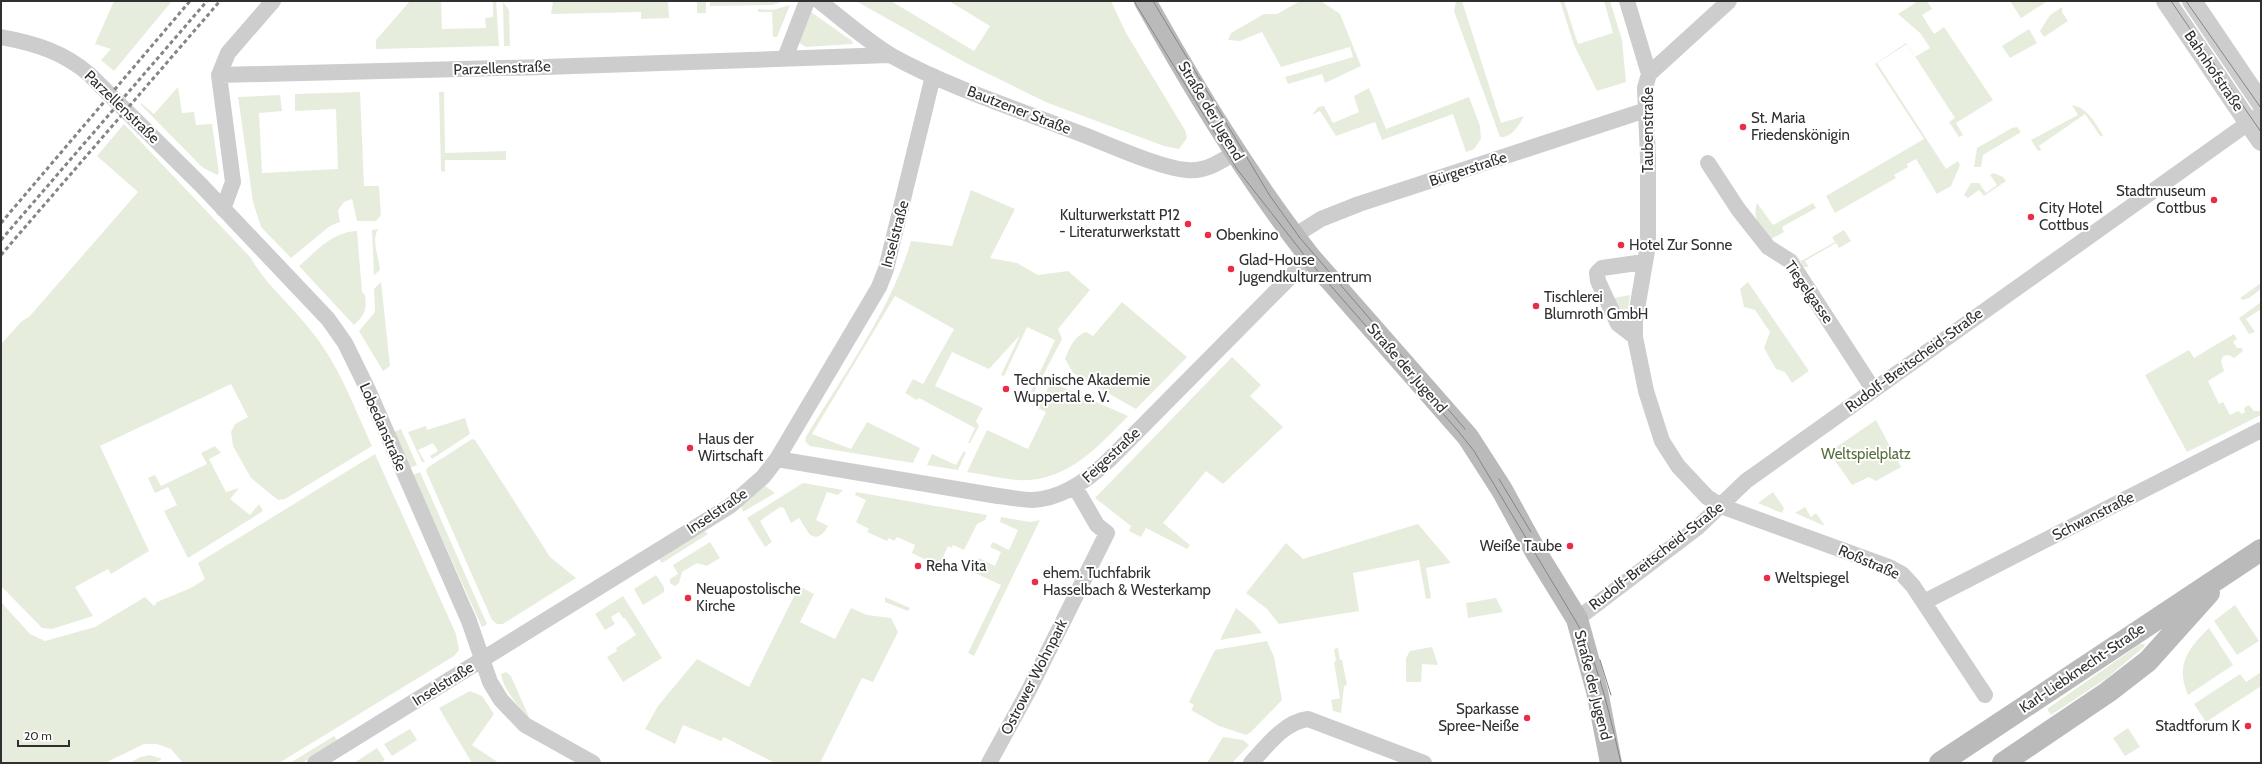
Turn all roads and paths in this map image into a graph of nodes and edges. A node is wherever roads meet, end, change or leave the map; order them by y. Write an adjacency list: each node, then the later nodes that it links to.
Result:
1 (273, 1): 13 (street)
2 (808, 1): 11 (street)
3 (819, 1): 10 (street, Bautzener Straße)
4 (1145, 1): 19 (main road, Straße der Jugend)
5 (1627, 1): 12 (street, Taubenstraße)
6 (1729, 1): 12 (street)
7 (2166, 1): 17 (street, Bahnhofstraße)
8 (2192, 1): 15 (street, Bahnhofstraße)
9 (1, 37): 21 (street, Parzellenstraße)
10 (890, 55): 11 (street, Parzellenstraße); 14 (street, Bautzener Straße)
11 (786, 58): 13 (street, Parzellenstraße)
12 (1650, 74): 16 (street, Taubenstraße)
13 (219, 75): 21 (street)
14 (933, 76): 19 (street, Bautzener Straße); 28 (street, Inselstraße)
15 (2261, 102)
16 (1646, 110): 22 (street, Bürgerstraße); 24 (street, Taubenstraße)
17 (2255, 118): 18 (street, Bahnhofstraße); 26 (street, Rudolf-Breitscheid-Straße)
18 (2261, 141)
19 (1234, 153): 22 (main road, Straße der Jugend)
20 (1708, 163): 26 (street, Tiegelgasse)
21 (223, 208): 35 (street, Lobedanstraße)
22 (1294, 236): 23 (main road, Straße der Jugend)
23 (1310, 257): 29 (street, Feigestraße); 34 (main road, Straße der Jugend)
24 (1644, 262): 25 (street, Taubenstraße); 25 (street)
25 (1635, 337): 30 (street, Taubenstraße)
26 (1873, 389): 30 (street, Rudolf-Breitscheid-Straße)
27 (2261, 430): 33 (street, Schwanstraße)
28 (777, 459): 29 (street, Feigestraße); 35 (street, Inselstraße)
29 (1075, 487): 39 (street, Ostrower Wohnpark)
30 (1721, 506): 33 (street, Roßstraße); 34 (street, Rudolf-Breitscheid-Straße)
31 (2261, 550): 32 (main road, Karl-Liebknecht-Straße)
32 (2225, 575): 43 (main road, Karl-Liebknecht-Straße); 44 (main road, Karl-Liebknecht-Straße)
33 (1924, 602): 36 (street, Roßstraße)
34 (1577, 619): 42 (main road, Straße der Jugend)
35 (482, 660): 37 (street, Inselstraße); 38 (street, Lobedanstraße)
36 (1986, 695)
37 (315, 763)
38 (592, 763)
39 (989, 763)
40 (1251, 763): 41 (street)
41 (1424, 763)
42 (1612, 763)
43 (1940, 763)
44 (2003, 763)

